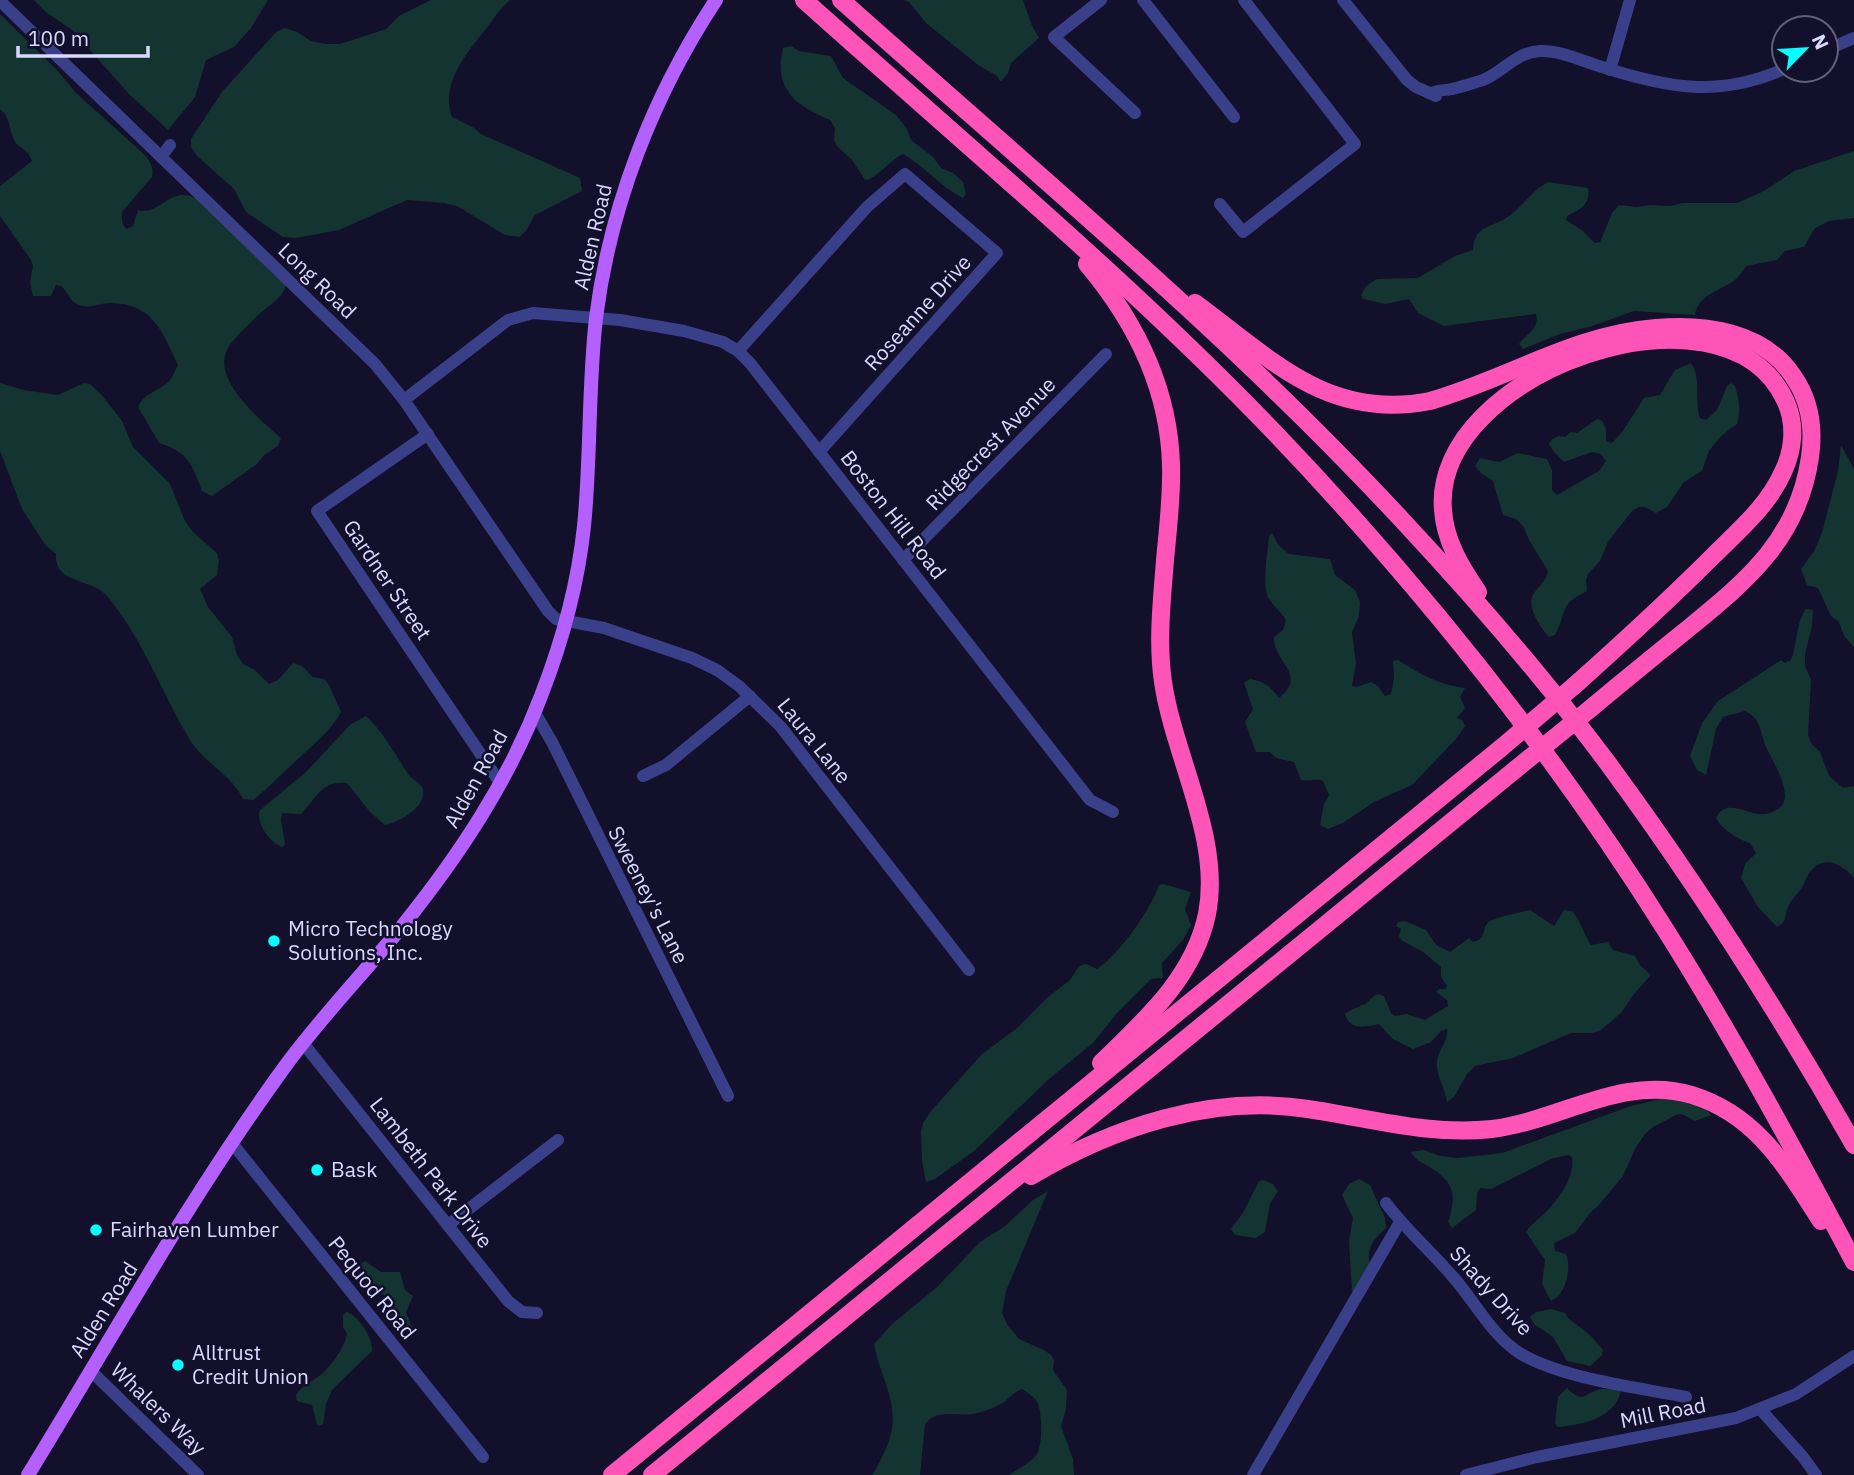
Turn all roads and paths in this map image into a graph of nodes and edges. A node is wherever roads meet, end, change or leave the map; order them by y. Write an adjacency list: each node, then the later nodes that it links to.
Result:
1 (716, 0): 19 (main road, Alden Road)
2 (804, 0): 17 (highway)
3 (841, 0): 18 (highway)
4 (1101, 0): 12 (street)
5 (1143, 0): 13 (street)
6 (1244, 0): 16 (street)
7 (1343, 0): 10 (street)
8 (1630, 0): 10 (street)
9 (0, 1): 15 (street, Long Road)
10 (1609, 70): 11 (street)
11 (1770, 74)
12 (1135, 114)
13 (1234, 117)
14 (170, 145): 15 (street)
15 (161, 157): 22 (street, Long Road)
16 (1220, 204)
17 (1046, 215): 36 (highway); 44 (highway)
18 (1122, 250): 27 (highway); 41 (highway, bridge)
19 (597, 318): 20 (street, Boston Hill Road); 22 (street, Boston Hill Road); 26 (main road, Alden Road)
20 (738, 351): 24 (street, Boston Hill Road); 24 (street, Roseanne Drive)
21 (1106, 354): 25 (street, Ridgecrest Avenue)
22 (404, 400): 23 (street, Long Road)
23 (428, 434): 26 (street, Long Road); 31 (street, Gardner Street)
24 (820, 452): 25 (street, Boston Hill Road)
25 (904, 560): 32 (street, Boston Hill Road)
26 (566, 622): 28 (street, Laura Lane); 29 (main road, Alden Road)
27 (1541, 680): 36 (highway, bridge); 39 (highway)
28 (750, 696): 30 (street); 33 (street, Laura Lane)
29 (534, 712): 31 (main road, Alden Road); 35 (street, Sweeney's Lane)
30 (643, 776)
31 (500, 783): 34 (main road, Alden Road)
32 (1113, 812)
33 (970, 970)
34 (303, 1043): 38 (main road, Alden Road); 43 (street, Lambeth Park Drive)
35 (728, 1096)
36 (1030, 1133): 54 (highway)
37 (558, 1140): 43 (street)
38 (232, 1143): 48 (main road, Alden Road); 51 (street, Pequod Road)
39 (1854, 1145)
40 (1386, 1203): 42 (street, Shady Drive)
41 (980, 1207): 45 (highway); 55 (highway)
42 (1400, 1222): 49 (street, Shady Drive); 56 (street)
43 (448, 1225): 46 (street, Lambeth Park Drive)
44 (1854, 1262)
45 (1854, 1272)
46 (537, 1313)
47 (1854, 1356): 50 (street, Mill Road)
48 (91, 1371): 52 (main road, Alden Road); 53 (street, Whalers Way)
49 (1686, 1398)
50 (1760, 1410): 57 (street, Mill Road); 58 (street)
51 (483, 1457)
52 (28, 1475)
53 (198, 1475)
54 (612, 1475)
55 (652, 1475)
56 (1253, 1475)
57 (1466, 1475)
58 (1816, 1475)

